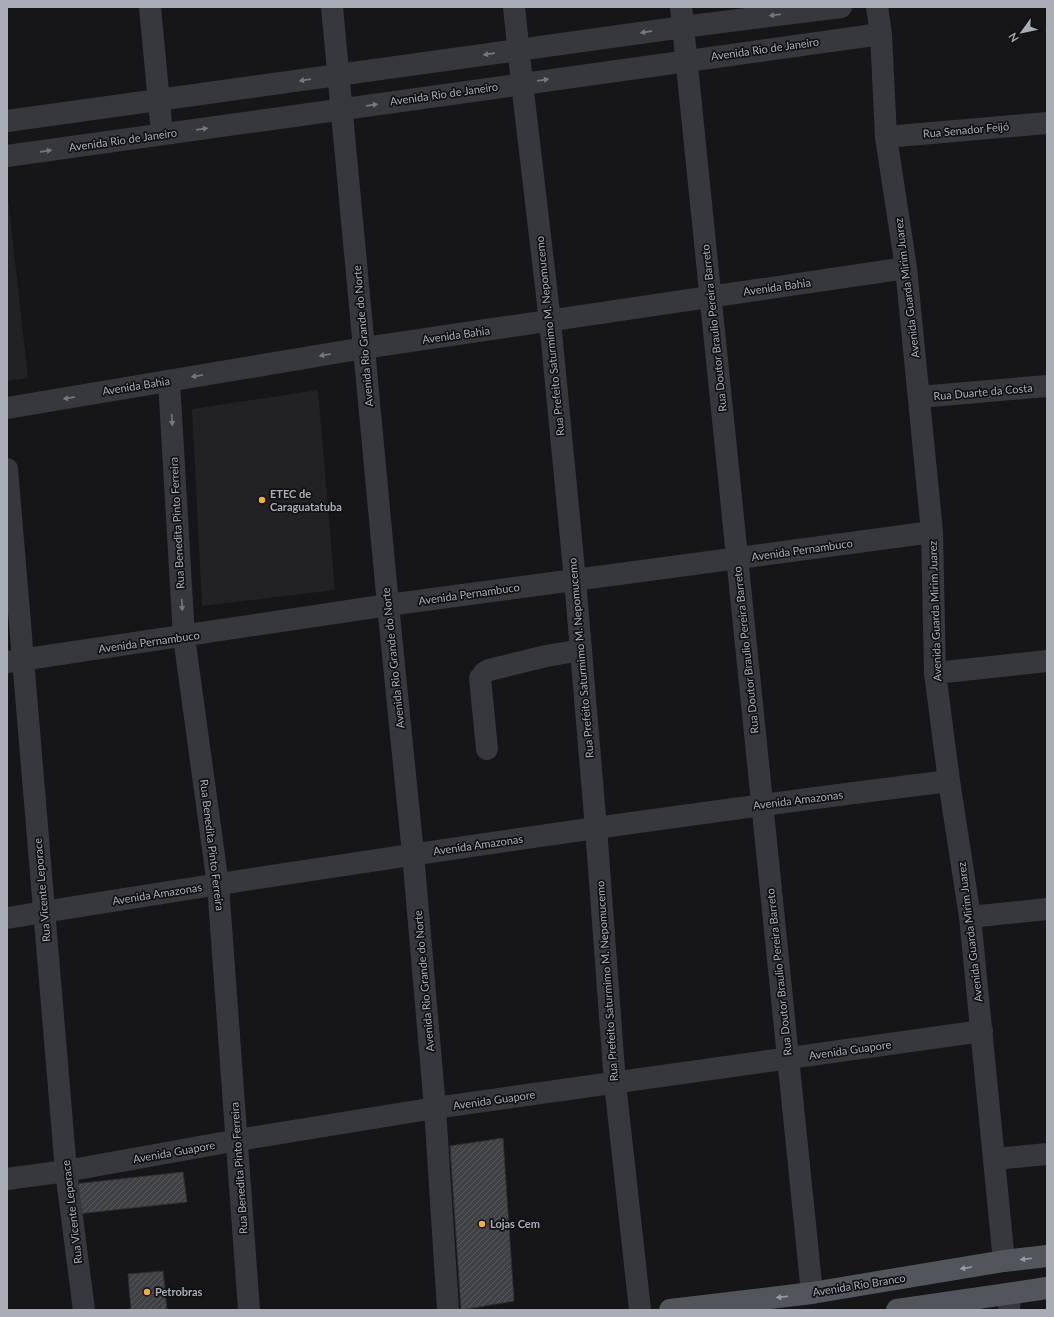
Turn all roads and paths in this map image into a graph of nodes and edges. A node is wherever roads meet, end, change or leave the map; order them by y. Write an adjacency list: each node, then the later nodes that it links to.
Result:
1 (150, 7): 12 (street)
2 (332, 7): 10 (street, Avenida Rio Grande do Norte)
3 (514, 7): 8 (street, Rua Prefeito Saturmimo M. Nepomucemo)
4 (841, 7): 6 (street, one-way to 6)
5 (877, 7): 7 (street, Avenida Guarda Mirim Juarez)
6 (682, 17): 8 (street, one-way to 8); 9 (street, Rua Doutor Braulio Pereira Barreto)
7 (881, 34): 9 (street, Avenida Rio de Janeiro); 17 (street, Avenida Guarda Mirim Juarez)
8 (519, 50): 10 (street, one-way to 10); 11 (street, Rua Prefeito Saturmimo M. Nepomucemo)
9 (687, 60): 11 (street, Avenida Rio de Janeiro, one-way to 9); 20 (street, Rua Doutor Braulio Pereira Barreto)
10 (338, 75): 12 (street, one-way to 12); 13 (street, Avenida Rio Grande do Norte)
11 (522, 83): 13 (street, Avenida Rio de Janeiro, one-way to 11); 21 (street, Rua Prefeito Saturmimo M. Nepomucemo)
12 (159, 100): 14 (street); 16 (street)
13 (341, 109): 16 (street, Avenida Rio de Janeiro, one-way to 13); 22 (street, Avenida Rio Grande do Norte)
14 (7, 121)
15 (1047, 124): 17 (street, Rua Senador Feijó)
16 (162, 134): 18 (street, Avenida Rio de Janeiro, one-way to 16)
17 (886, 137): 19 (street, Avenida Guarda Mirim Juarez)
18 (7, 156)
19 (906, 268): 20 (street, Avenida Bahia); 25 (street, Avenida Guarda Mirim Juarez)
20 (710, 297): 21 (street, Avenida Bahia); 29 (street, Rua Doutor Braulio Pereira Barreto)
21 (550, 321): 22 (street, Avenida Bahia); 30 (street, Rua Prefeito Saturmimo M. Nepomucemo)
22 (364, 348): 23 (street, Avenida Bahia, one-way to 23); 31 (street, Avenida Rio Grande do Norte)
23 (170, 381): 26 (street, Avenida Bahia, one-way to 26); 32 (street, Rua Benedita Pinto Ferreira, one-way to 32)
24 (1047, 386): 25 (street, Rua Duarte da Costa)
25 (919, 397): 28 (street, Avenida Guarda Mirim Juarez)
26 (7, 408)
27 (7, 469): 34 (street, Rua Vicente Leporace)
28 (932, 532): 29 (street, Avenida Pernambuco); 36 (street, Avenida Guarda Mirim Juarez)
29 (737, 558): 30 (street, Avenida Pernambuco); 39 (street, Rua Doutor Braulio Pereira Barreto)
30 (575, 580): 31 (street, Avenida Pernambuco); 33 (street, Rua Prefeito Saturmimo M. Nepomucemo)
31 (388, 605): 32 (street, Avenida Pernambuco); 41 (street, Avenida Rio Grande do Norte)
32 (184, 637): 34 (street, Avenida Pernambuco); 42 (street, Rua Benedita Pinto Ferreira)
33 (581, 650): 37 (street); 40 (street, Rua Prefeito Saturmimo M. Nepomucemo)
34 (15, 661): 44 (street, Rua Vicente Leporace)
35 (1047, 661): 36 (street)
36 (935, 673): 38 (street, Avenida Guarda Mirim Juarez)
37 (487, 749)
38 (950, 781): 39 (street, Avenida Amazonas); 45 (street, Avenida Guarda Mirim Juarez)
39 (762, 804): 40 (street, Avenida Amazonas); 48 (street, Rua Doutor Braulio Pereira Barreto)
40 (596, 828): 41 (street, Avenida Amazonas); 49 (street, Rua Prefeito Saturmimo M. Nepomucemo)
41 (413, 854): 42 (street, Avenida Amazonas); 50 (street, Avenida Rio Grande do Norte)
42 (218, 885): 44 (street, Avenida Amazonas); 51 (street, Rua Benedita Pinto Ferreira)
43 (1047, 909): 45 (street)
44 (44, 912): 46 (street, Avenida Amazonas); 54 (street, Rua Vicente Leporace)
45 (970, 917): 47 (street, Avenida Guarda Mirim Juarez)
46 (7, 918)
47 (982, 1031): 48 (street, Avenida Guapore); 53 (street, Avenida Guarda Mirim Juarez)
48 (788, 1059): 49 (street, Avenida Guapore); 59 (street, Rua Doutor Braulio Pereira Barreto)
49 (615, 1083): 50 (street, Avenida Guapore); 64 (street, Rua Prefeito Saturmimo M. Nepomucemo)
50 (435, 1108): 51 (street, Avenida Guapore); 63 (street, Avenida Rio Grande do Norte)
51 (238, 1140): 54 (street, Avenida Guapore); 62 (street, Rua Benedita Pinto Ferreira)
52 (1047, 1154): 53 (street)
53 (994, 1160): 57 (street, Avenida Guarda Mirim Juarez)
54 (66, 1171): 55 (street, Avenida Guapore); 61 (street, Rua Vicente Leporace)
55 (7, 1179)
56 (1047, 1256): 57 (main road, Avenida Rio Branco, one-way to 57)
57 (1004, 1261): 59 (main road, Avenida Rio Branco, one-way to 59)
58 (1047, 1288): 60 (main road)
59 (812, 1293): 65 (main road, Avenida Rio Branco, one-way to 65)
60 (1009, 1302): 66 (main road)
61 (84, 1310)
62 (249, 1310)
63 (448, 1310)
64 (640, 1310)
65 (670, 1310)
66 (897, 1310)

